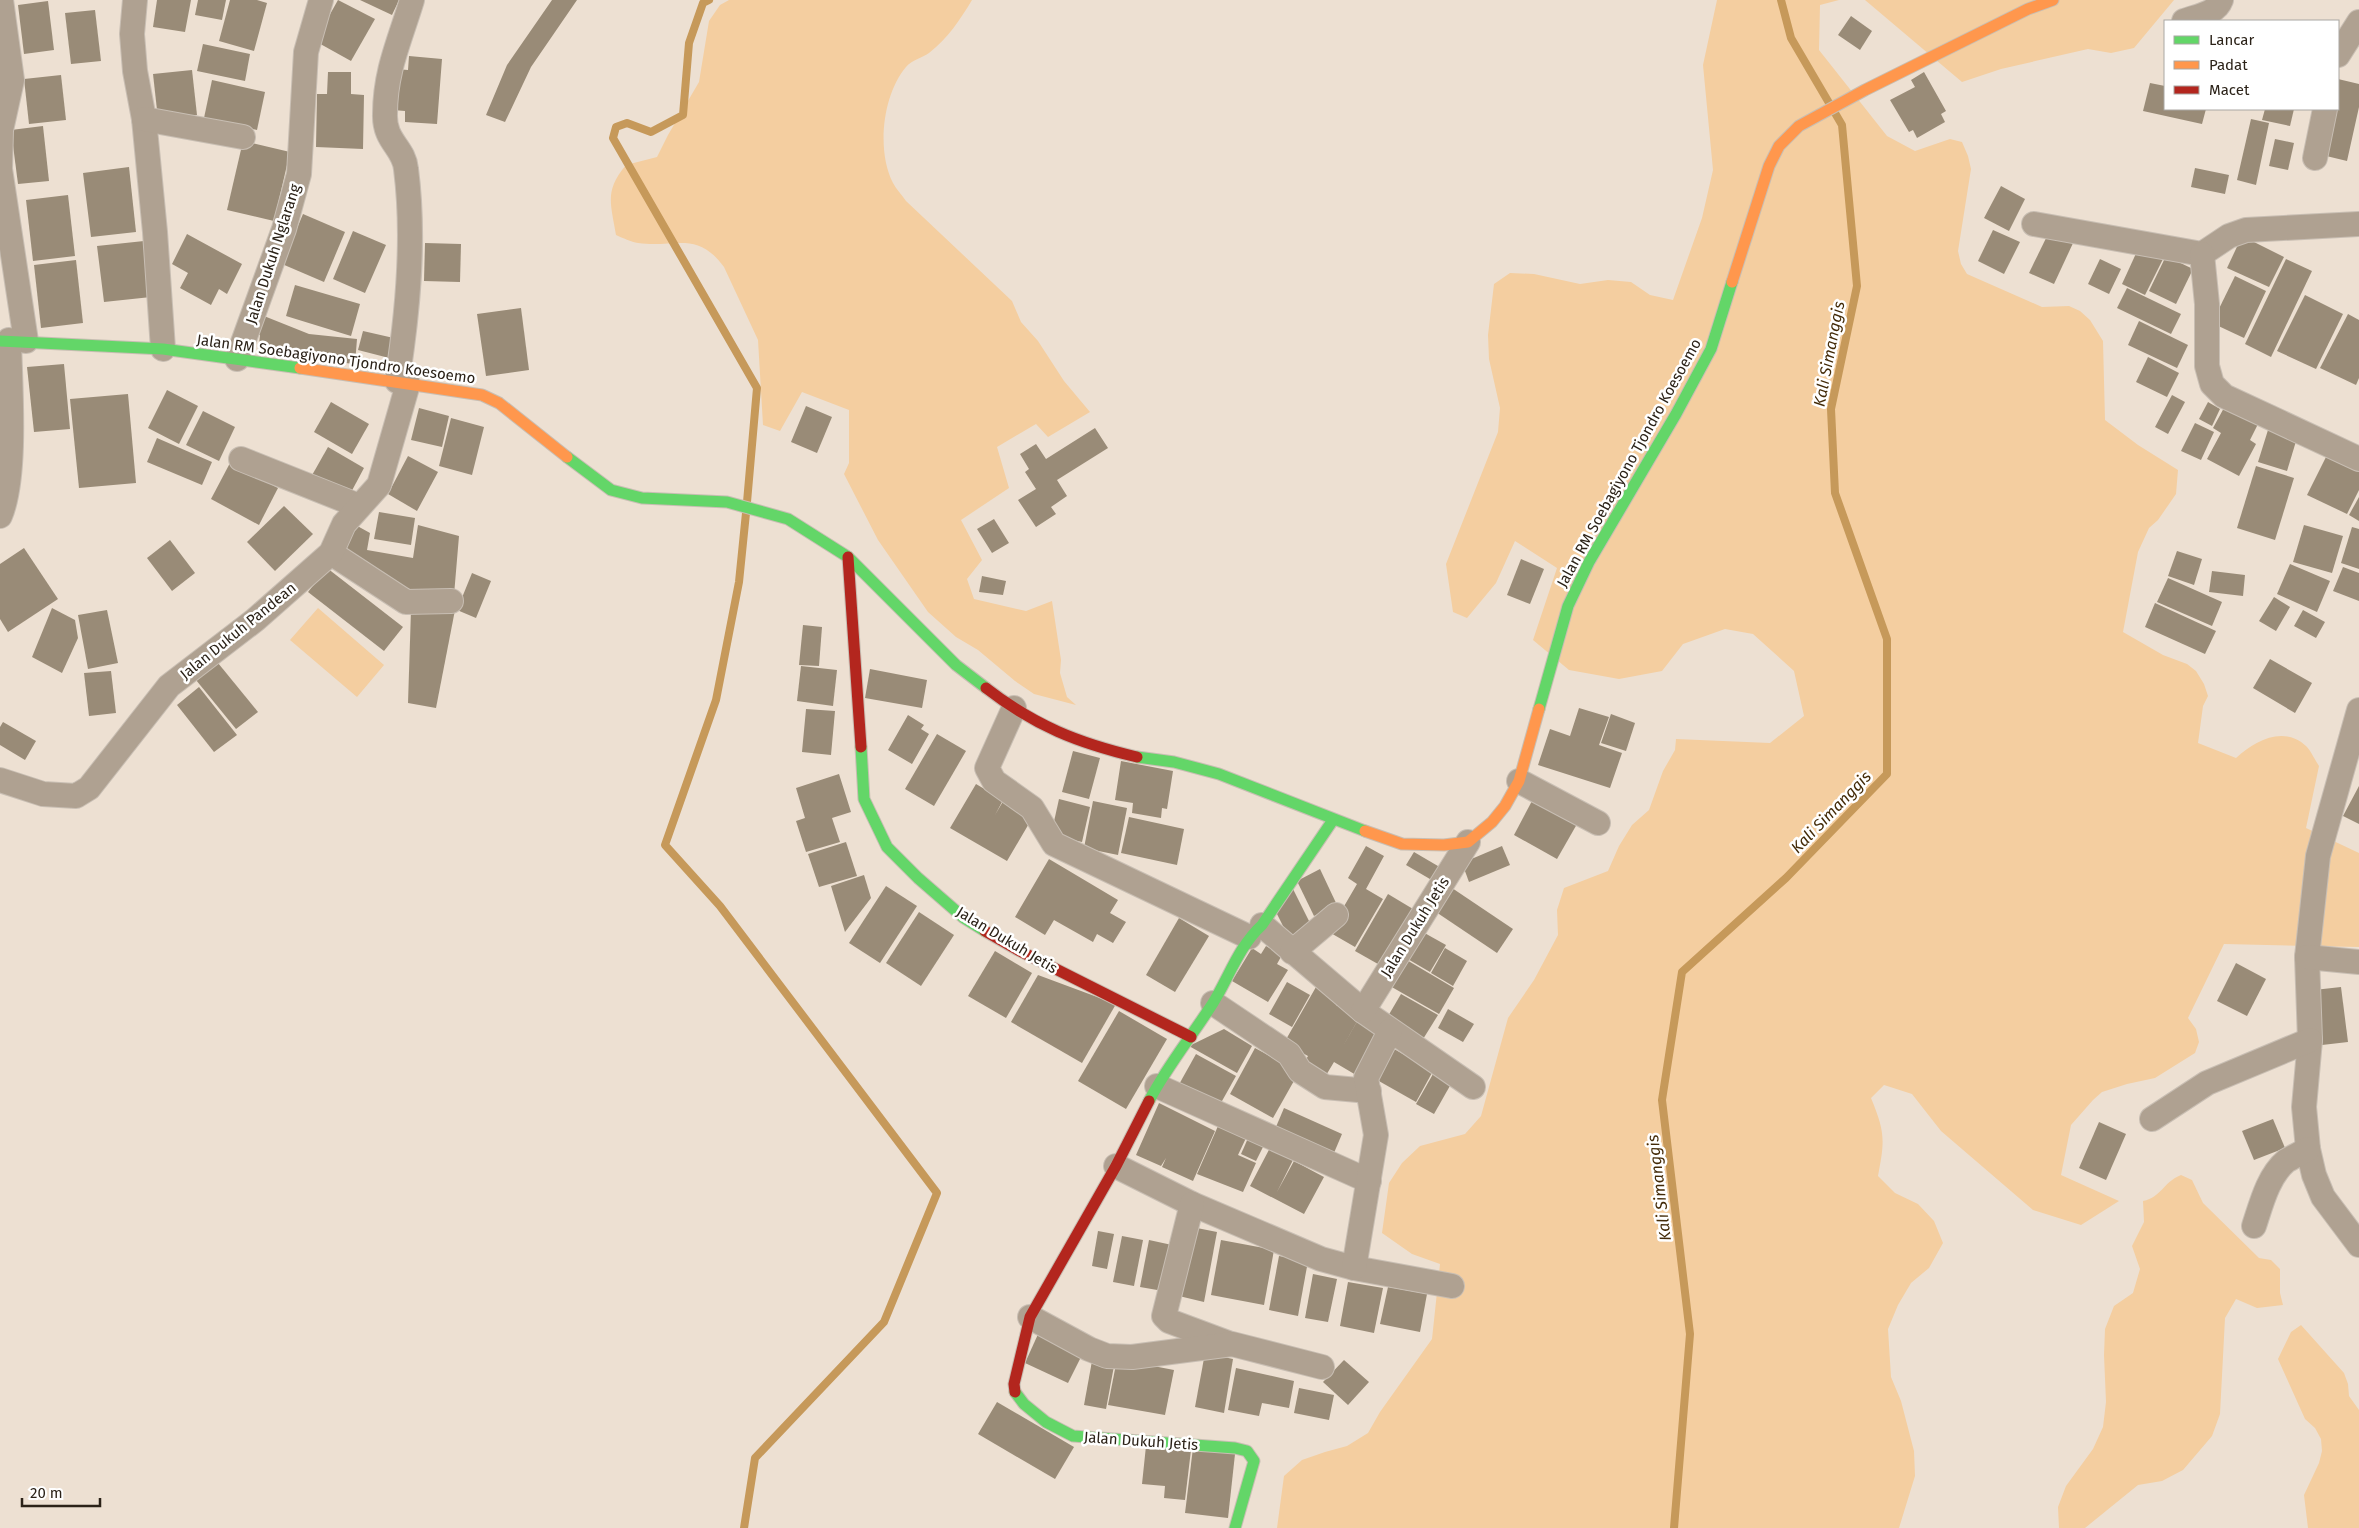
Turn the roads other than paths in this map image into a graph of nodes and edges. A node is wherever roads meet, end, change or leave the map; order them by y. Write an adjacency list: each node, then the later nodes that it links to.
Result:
1 (1, 0): 17 (street)
2 (135, 0): 11 (street)
3 (321, 0): 19 (street, Jalan Dukuh Nglarang)
4 (412, 0): 20 (street, Jalan Dukuh Pandean)
5 (2053, 0): 31 (main road, Jalan RM Soebagiyono Tjondro Koesoemo)
6 (2221, 0): 7 (street)
7 (2187, 20)
8 (2359, 22): 9 (street)
9 (2339, 54)
10 (2326, 110): 13 (street)
11 (144, 119): 12 (street); 18 (street)
12 (243, 137)
13 (2315, 158)
14 (2034, 224): 16 (street)
15 (2359, 224): 16 (street)
16 (2202, 254): 22 (street)
17 (12, 341): 18 (main road, Jalan RM Soebagiyono Tjondro Koesoemo); 24 (street)
18 (163, 349): 19 (main road, Jalan RM Soebagiyono Tjondro Koesoemo)
19 (237, 359): 20 (main road, Jalan RM Soebagiyono Tjondro Koesoemo)
20 (402, 382): 23 (street, Jalan Dukuh Pandean); 26 (main road, Jalan RM Soebagiyono Tjondro Koesoemo)
21 (242, 459): 23 (street)
22 (2359, 459)
23 (359, 506): 25 (street, Jalan Dukuh Pandean)
24 (0, 516)
25 (331, 553): 27 (street); 30 (street, Jalan Dukuh Pandean)
26 (848, 557): 28 (main road); 43 (main road, Jalan Dukuh Jetis)
27 (451, 601)
28 (1014, 708): 32 (main road); 36 (street)
29 (2359, 710): 38 (street)
30 (0, 780)
31 (1519, 781): 33 (street); 34 (main road, Jalan RM Soebagiyono Tjondro Koesoemo)
32 (1333, 820): 34 (main road); 36 (main road, Jalan Dukuh Jetis)
33 (1598, 823)
34 (1468, 842): 41 (street, Jalan Dukuh Jetis)
35 (1336, 915): 37 (street)
36 (1255, 931): 37 (street); 40 (main road, Jalan Dukuh Jetis)
37 (1292, 952): 41 (street)
38 (2307, 957): 39 (street); 44 (street)
39 (2359, 962)
40 (1213, 1003): 43 (main road, Jalan Dukuh Jetis); 47 (street)
41 (1363, 1011): 42 (street)
42 (1390, 1032): 46 (street); 47 (street)
43 (1191, 1037): 45 (main road, Jalan Dukuh Jetis)
44 (2310, 1040): 48 (street); 49 (street)
45 (1157, 1086): 50 (main road, Jalan Dukuh Jetis); 51 (street)
46 (1473, 1087)
47 (1369, 1091): 51 (street)
48 (2152, 1119)
49 (2308, 1149): 53 (street); 54 (street)
50 (1116, 1166): 52 (street); 57 (main road, Jalan Dukuh Jetis)
51 (1369, 1181): 55 (street)
52 (1192, 1204): 55 (street); 58 (street)
53 (2254, 1226)
54 (2359, 1245)
55 (1354, 1268): 56 (street)
56 (1452, 1286)
57 (1030, 1317): 58 (street); 60 (main road, Jalan Dukuh Jetis)
58 (1232, 1344): 59 (street)
59 (1322, 1367)
60 (1235, 1528)

